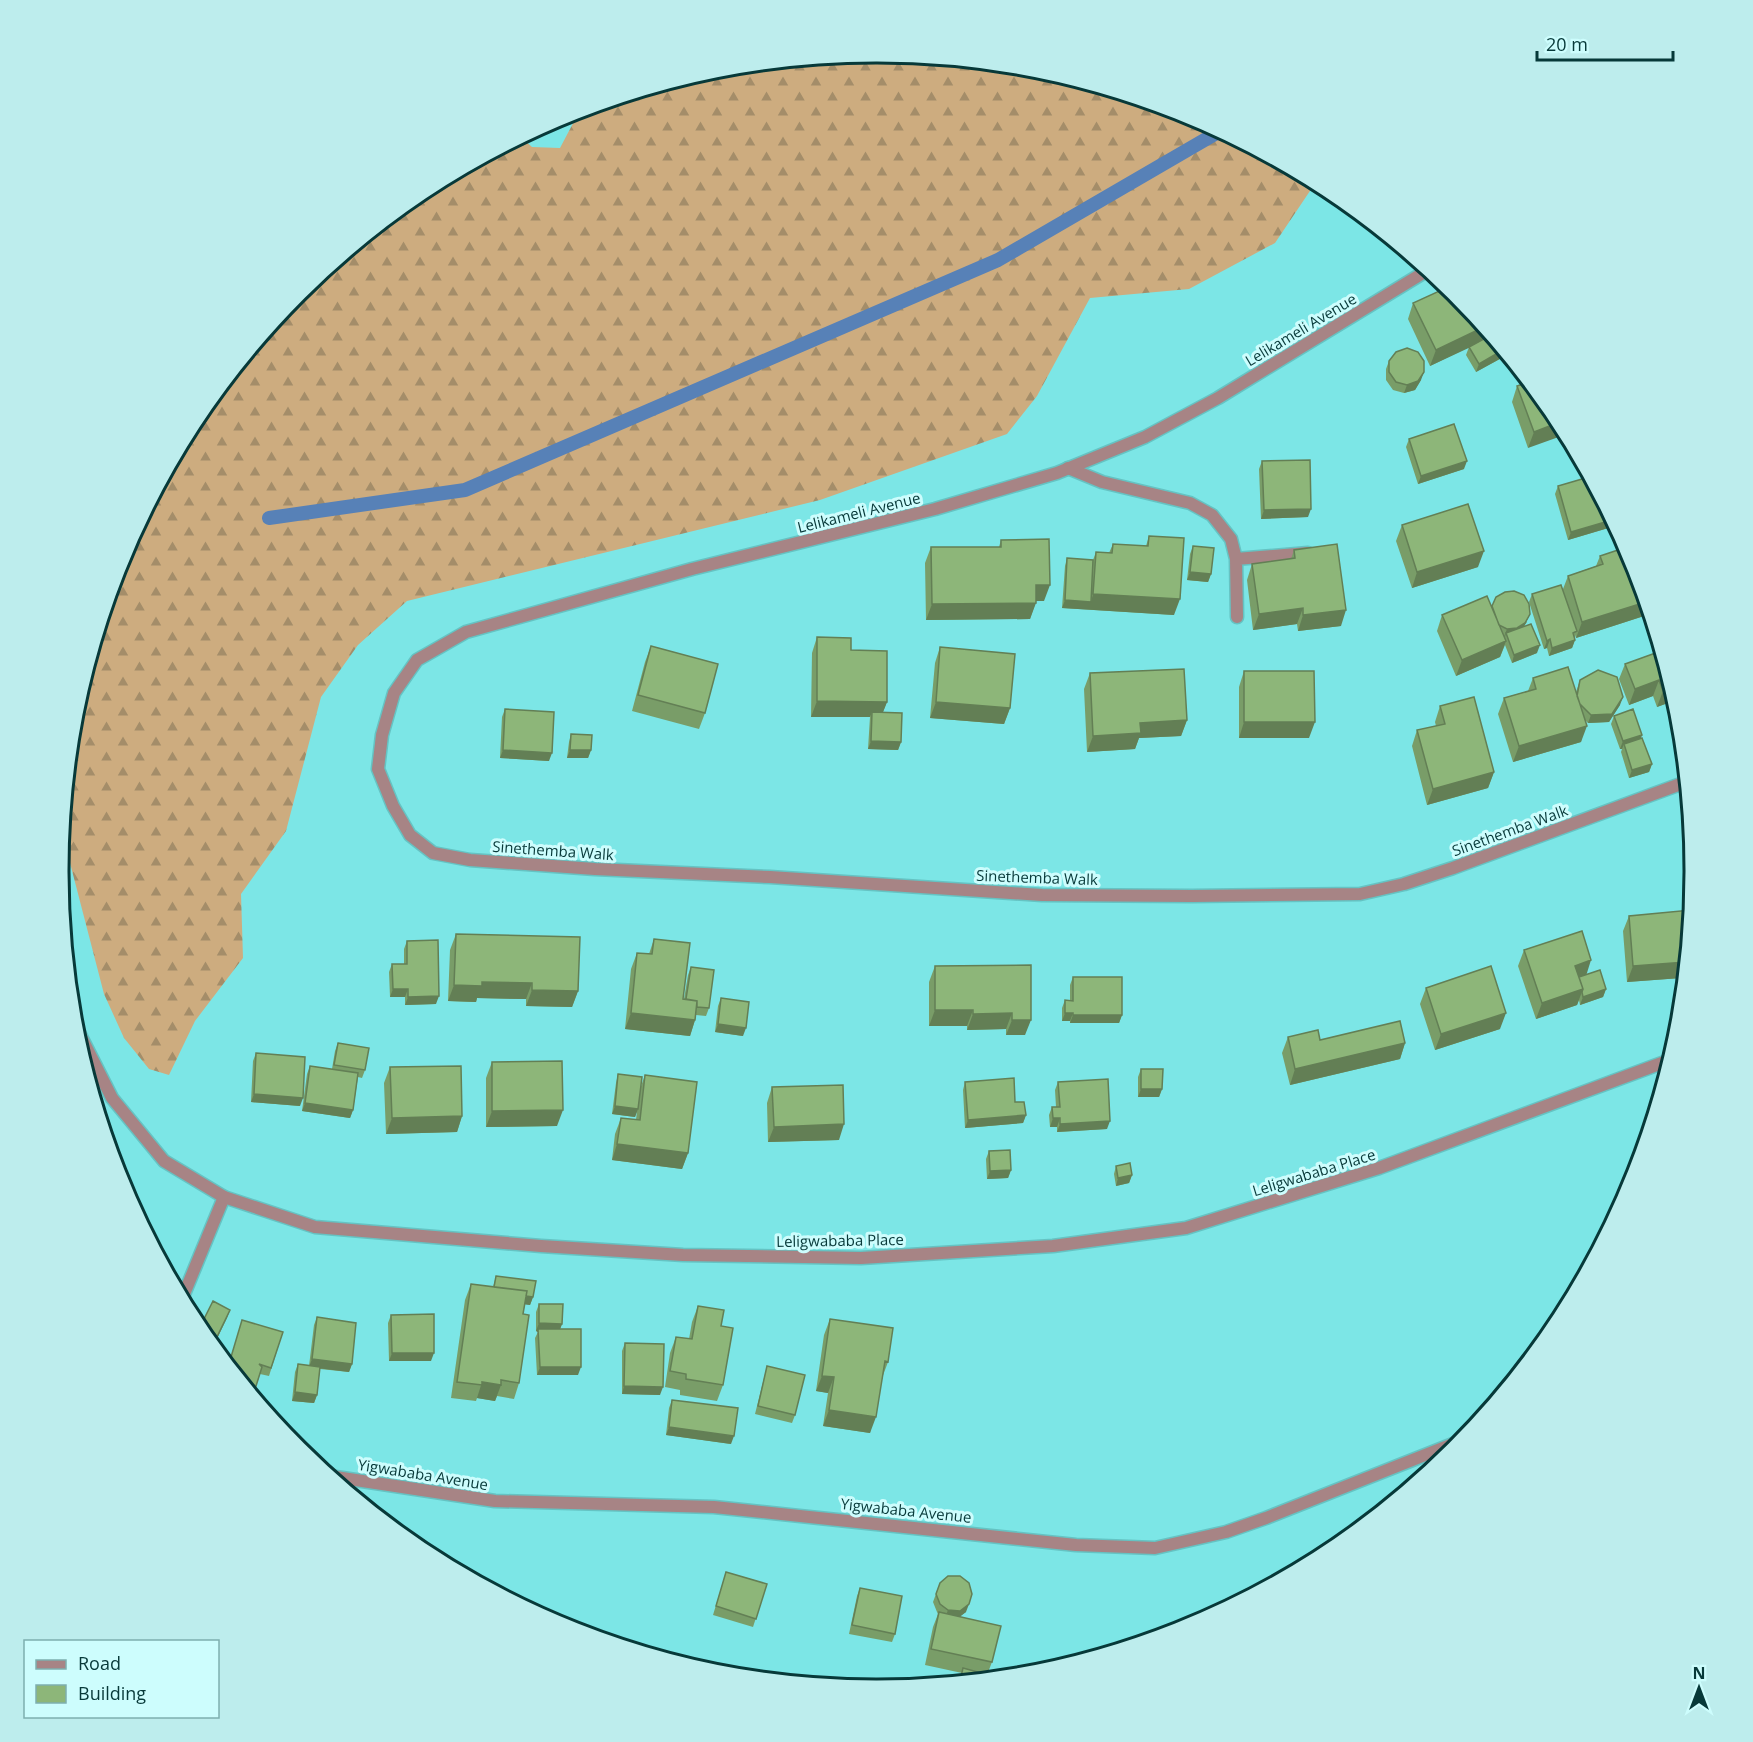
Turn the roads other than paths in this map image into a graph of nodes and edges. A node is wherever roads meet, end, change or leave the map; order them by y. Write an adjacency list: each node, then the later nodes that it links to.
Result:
1 (1420, 275): 2 (street, Lelikameli Avenue)
2 (1068, 468): 4 (street); 7 (street, Lelikameli Avenue)
3 (1325, 551): 4 (street)
4 (1236, 559): 5 (street)
5 (1237, 617)
6 (1680, 784): 7 (street, Sinethemba Walk)
7 (393, 806)
8 (90, 1055): 10 (street, Leligwababa Place)
9 (1661, 1064): 10 (street, Leligwababa Place)
10 (224, 1197): 11 (street)
11 (186, 1289)
12 (1441, 1449): 13 (street, Yigwababa Avenue)
13 (345, 1478)

